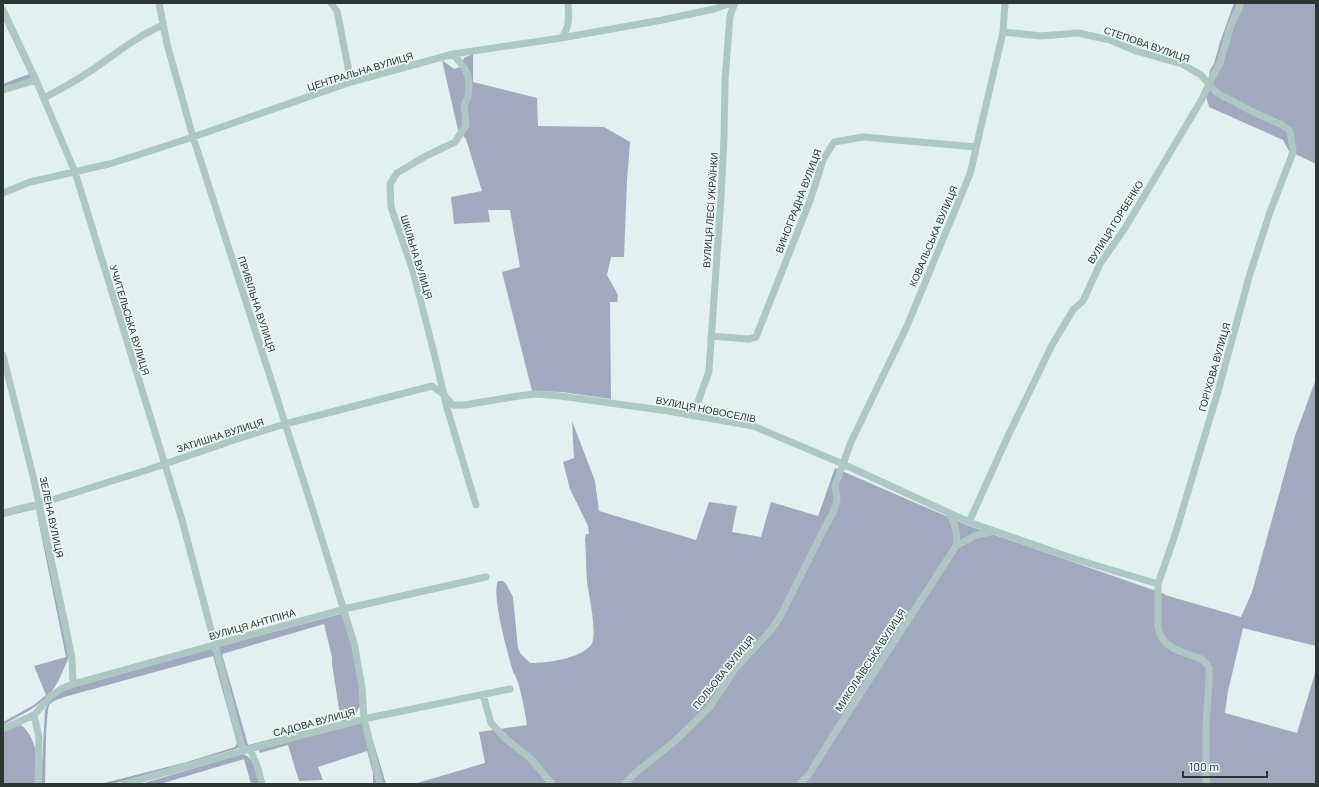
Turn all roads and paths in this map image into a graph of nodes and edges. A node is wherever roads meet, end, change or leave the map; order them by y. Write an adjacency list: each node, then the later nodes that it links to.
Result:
1 (159, 3): 9 (street, ПРИВІЛЬНА ВУЛИЦЯ)
2 (331, 3): 14 (street)
3 (568, 3): 11 (street)
4 (731, 3): 11 (street, ЦЕНТРАЛЬНА ВУЛИЦЯ)
5 (735, 3): 23 (street, ВУЛИЦЯ ЛЕСІ УКРАЇНКИ)
6 (1006, 3): 10 (street, КОВАЛЬСЬКА ВУЛИЦЯ)
7 (1241, 3): 15 (street, ВУЛИЦЯ ГОРБЕНКО)
8 (3, 10): 13 (street, УЧИТЕЛЬСЬКА ВУЛИЦЯ)
9 (163, 25): 17 (street); 19 (street, ПРИВІЛЬНА ВУЛИЦЯ)
10 (1003, 32): 15 (street, СТЕПОВА ВУЛИЦЯ); 20 (street, КОВАЛЬСЬКА ВУЛИЦЯ)
11 (561, 38): 12 (street, ЦЕНТРАЛЬНА ВУЛИЦЯ)
12 (453, 54): 14 (street, ЦЕНТРАЛЬНА ВУЛИЦЯ); 25 (street, ШКІЛЬНА ВУЛИЦЯ)
13 (36, 80): 16 (street); 17 (street, УЧИТЕЛЬСЬКА ВУЛИЦЯ)
14 (351, 82): 19 (street, ЦЕНТРАЛЬНА ВУЛИЦЯ)
15 (1208, 84): 18 (street, СТЕПОВА ВУЛИЦЯ); 34 (street, ВУЛИЦЯ ГОРБЕНКО)
16 (3, 90)
17 (44, 98): 21 (street, УЧИТЕЛЬСЬКА ВУЛИЦЯ)
18 (1290, 135): 38 (street, ГОРІХОВА ВУЛИЦЯ)
19 (193, 137): 21 (street, ЦЕНТРАЛЬНА ВУЛИЦЯ); 27 (street, ПРИВІЛЬНА ВУЛИЦЯ)
20 (976, 147): 23 (street, ВИНОГРАДНА ВУЛИЦЯ); 29 (street, КОВАЛЬСЬКА ВУЛИЦЯ)
21 (75, 172): 22 (street, ЦЕНТРАЛЬНА ВУЛИЦЯ); 28 (street, УЧИТЕЛЬСЬКА ВУЛИЦЯ)
22 (3, 193)
23 (711, 336): 26 (street, ВУЛИЦЯ ЛЕСІ УКРАЇНКИ)
24 (3, 355): 30 (street, ЗЕЛЕНА ВУЛИЦЯ)
25 (443, 394): 26 (street, ВУЛИЦЯ НОВОСЕЛІВ); 27 (street, ЗАТИШНА ВУЛИЦЯ); 31 (street, ШКІЛЬНА ВУЛИЦЯ)
26 (693, 416): 29 (street, ВУЛИЦЯ НОВОСЕЛІВ)
27 (285, 424): 28 (street, ЗАТИШНА ВУЛИЦЯ); 39 (street, ПРИВІЛЬНА ВУЛИЦЯ)
28 (164, 464): 30 (street, ЗАТИШНА ВУЛИЦЯ); 40 (street, УЧИТЕЛЬСЬКА ВУЛИЦЯ)
29 (843, 464): 33 (street, ВУЛИЦЯ НОВОСЕЛІВ); 53 (street, ПОЛЬОВА ВУЛИЦЯ)
30 (39, 504): 32 (street, ЗАТИШНА ВУЛИЦЯ); 41 (street, ЗЕЛЕНА ВУЛИЦЯ)
31 (476, 505)
32 (3, 513)
33 (948, 513): 34 (street, ВУЛИЦЯ НОВОСЕЛІВ); 36 (street)
34 (969, 522): 35 (street, ВУЛИЦЯ НОВОСЕЛІВ)
35 (994, 531): 36 (street, МИКОЛАЇВСЬКА ВУЛИЦЯ); 38 (street, ВУЛИЦЯ НОВОСЕЛІВ)
36 (956, 546): 54 (street, МИКОЛАЇВСЬКА ВУЛИЦЯ)
37 (486, 577): 39 (street, ВУЛИЦЯ АНТІПІНА)
38 (1158, 584): 55 (street, ГОРІХОВА ВУЛИЦЯ)
39 (344, 609): 40 (street, ВУЛИЦЯ АНТІПІНА); 45 (street, ПРИВІЛЬНА ВУЛИЦЯ)
40 (215, 645): 41 (street, ВУЛИЦЯ АНТІПІНА); 47 (street, УЧИТЕЛЬСЬКА ВУЛИЦЯ)
41 (73, 684): 44 (street, ВУЛИЦЯ АНТІПІНА)
42 (510, 690): 43 (street, САДОВА ВУЛИЦЯ)
43 (483, 695): 45 (street, САДОВА ВУЛИЦЯ); 52 (street)
44 (34, 714): 46 (street); 48 (street)
45 (364, 719): 47 (street, САДОВА ВУЛИЦЯ); 51 (street, ПРИВІЛЬНА ВУЛИЦЯ)
46 (3, 729)
47 (247, 750): 49 (street, САДОВА ВУЛИЦЯ); 50 (street, УЧИТЕЛЬСЬКА ВУЛИЦЯ)
48 (38, 784)
49 (124, 784)
50 (262, 784)
51 (380, 784)
52 (552, 784)
53 (625, 784)
54 (800, 784)
55 (1206, 784)

